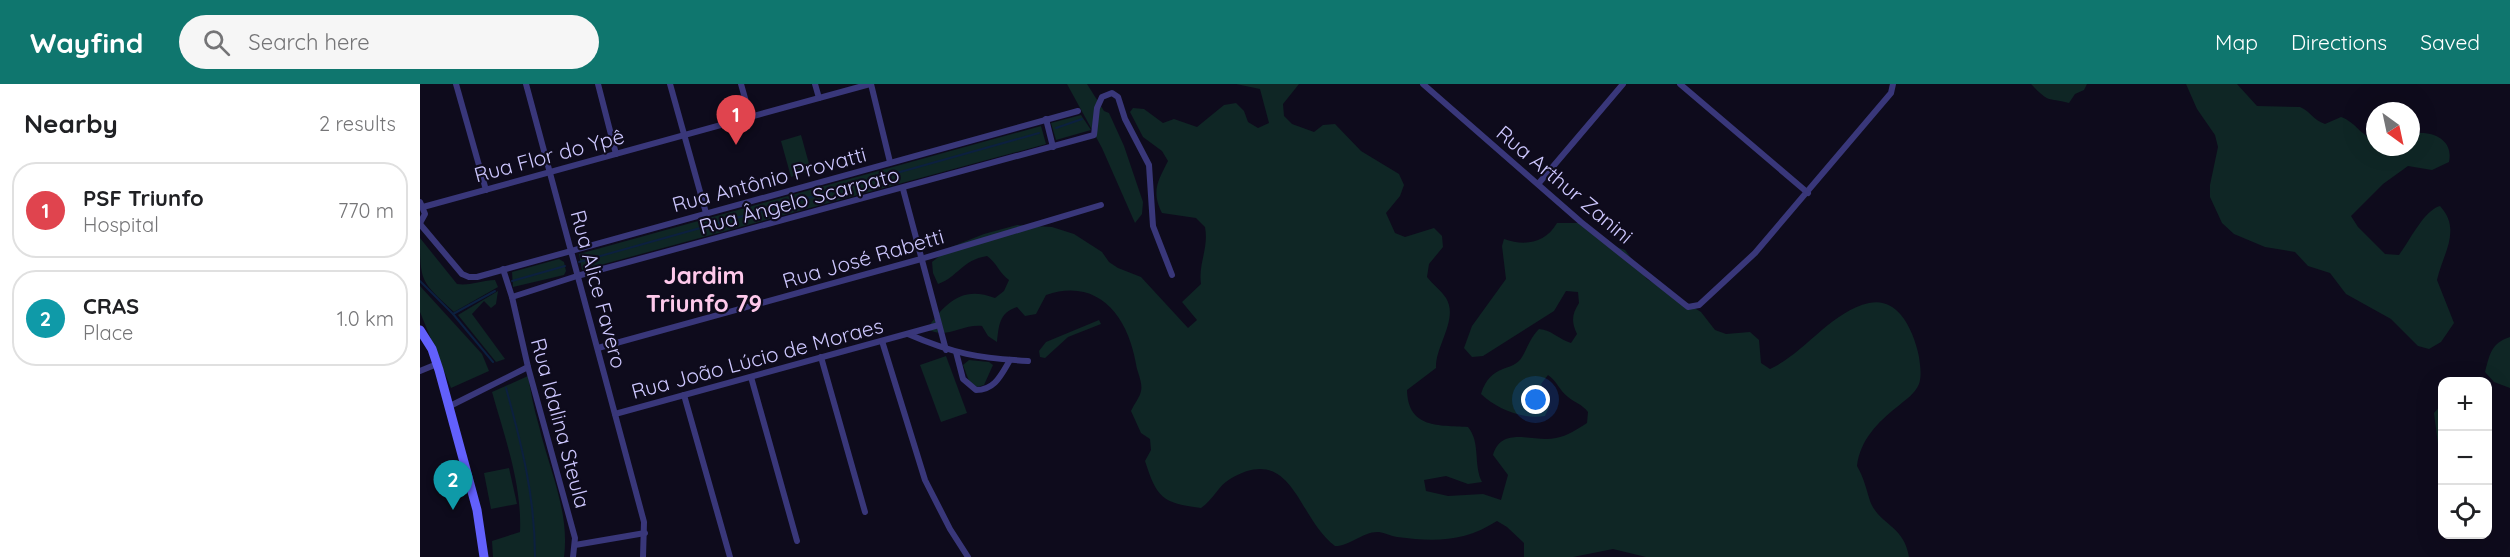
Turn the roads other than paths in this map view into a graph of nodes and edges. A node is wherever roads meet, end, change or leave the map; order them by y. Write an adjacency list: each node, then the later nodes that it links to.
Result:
1 (456, 84): 23 (street)
2 (526, 84): 20 (street, Rua Alice Favero)
3 (598, 84): 18 (street)
4 (670, 84): 16 (street)
5 (741, 84): 14 (street)
6 (815, 84): 12 (street)
7 (870, 84): 12 (street, Rua Flor do Ypê); 19 (street)
8 (1423, 84): 21 (street, Rua Arthur Zanini)
9 (1623, 84): 21 (street)
10 (1680, 84): 24 (street)
11 (1893, 84): 24 (street)
12 (819, 98): 14 (street, Rua Flor do Ypê)
13 (1078, 111): 15 (street, Rua Antônio Provatti)
14 (750, 116): 16 (street, Rua Flor do Ypê)
15 (1046, 119): 17 (street); 19 (street, Rua Antônio Provatti)
16 (683, 135): 18 (street, Rua Flor do Ypê); 27 (street)
17 (1053, 147): 22 (street, Rua Ângelo Scarpato); 32 (street, Rua Ângelo Scarpato)
18 (616, 154): 20 (street, Rua Flor do Ypê)
19 (890, 162): 27 (street, Rua Antônio Provatti)
20 (550, 172): 23 (street, Rua Flor do Ypê); 29 (street, Rua Alice Favero)
21 (1539, 183): 24 (street, Rua Arthur Zanini)
22 (903, 189): 30 (street); 33 (street, Rua Ângelo Scarpato)
23 (486, 190): 25 (street, Rua Flor do Ypê)
24 (1808, 193)
25 (422, 204): 28 (street)
26 (1101, 205): 30 (street, Rua José Rabetti)
27 (706, 213): 29 (street, Rua Antônio Provatti)
28 (420, 223): 31 (street, Rua Antônio Provatti)
29 (571, 249): 31 (street, Rua Antônio Provatti); 33 (street, Rua Alice Favero)
30 (921, 259): 35 (street); 39 (street, Rua José Rabetti)
31 (502, 269): 34 (street, Rua Idalina Steula)
32 (1172, 275)
33 (578, 276): 34 (street, Rua Ângelo Scarpato); 39 (street, Rua Alice Favero)
34 (512, 297): 46 (street, Rua Idalina Steula)
35 (939, 325): 37 (street, Rua João Lúcio de Moraes); 40 (street)
36 (420, 330): 45 (street)
37 (908, 334): 38 (street, Rua João Lúcio de Moraes); 40 (street, Rua João Lúcio de Moraes)
38 (882, 341): 42 (street, Rua João Lúcio de Moraes); 60 (street)
39 (598, 348): 51 (street, Rua Alice Favero)
40 (946, 350): 41 (street, Rua João Lúcio de Moraes)
41 (956, 352): 43 (street, Rua João Lúcio de Moraes); 43 (street)
42 (821, 357): 48 (street, Rua João Lúcio de Moraes); 52 (street)
43 (1010, 360): 44 (street, Rua João Lúcio de Moraes)
44 (1028, 361)
45 (437, 364): 47 (street); 50 (street)
46 (528, 368): 50 (street); 55 (street, Rua Idalina Steula)
47 (420, 371)
48 (751, 377): 49 (street, Rua João Lúcio de Moraes); 54 (street)
49 (684, 395): 51 (street, Rua João Lúcio de Moraes); 59 (street)
50 (448, 407): 56 (street)
51 (615, 414): 53 (street, Rua Alice Favero)
52 (865, 512)
53 (645, 533): 55 (street); 58 (street, Rua Alice Favero)
54 (797, 541)
55 (575, 545): 57 (street, Rua Idalina Steula)
56 (484, 556)
57 (573, 557)
58 (643, 557)
59 (730, 557)
60 (968, 557)

